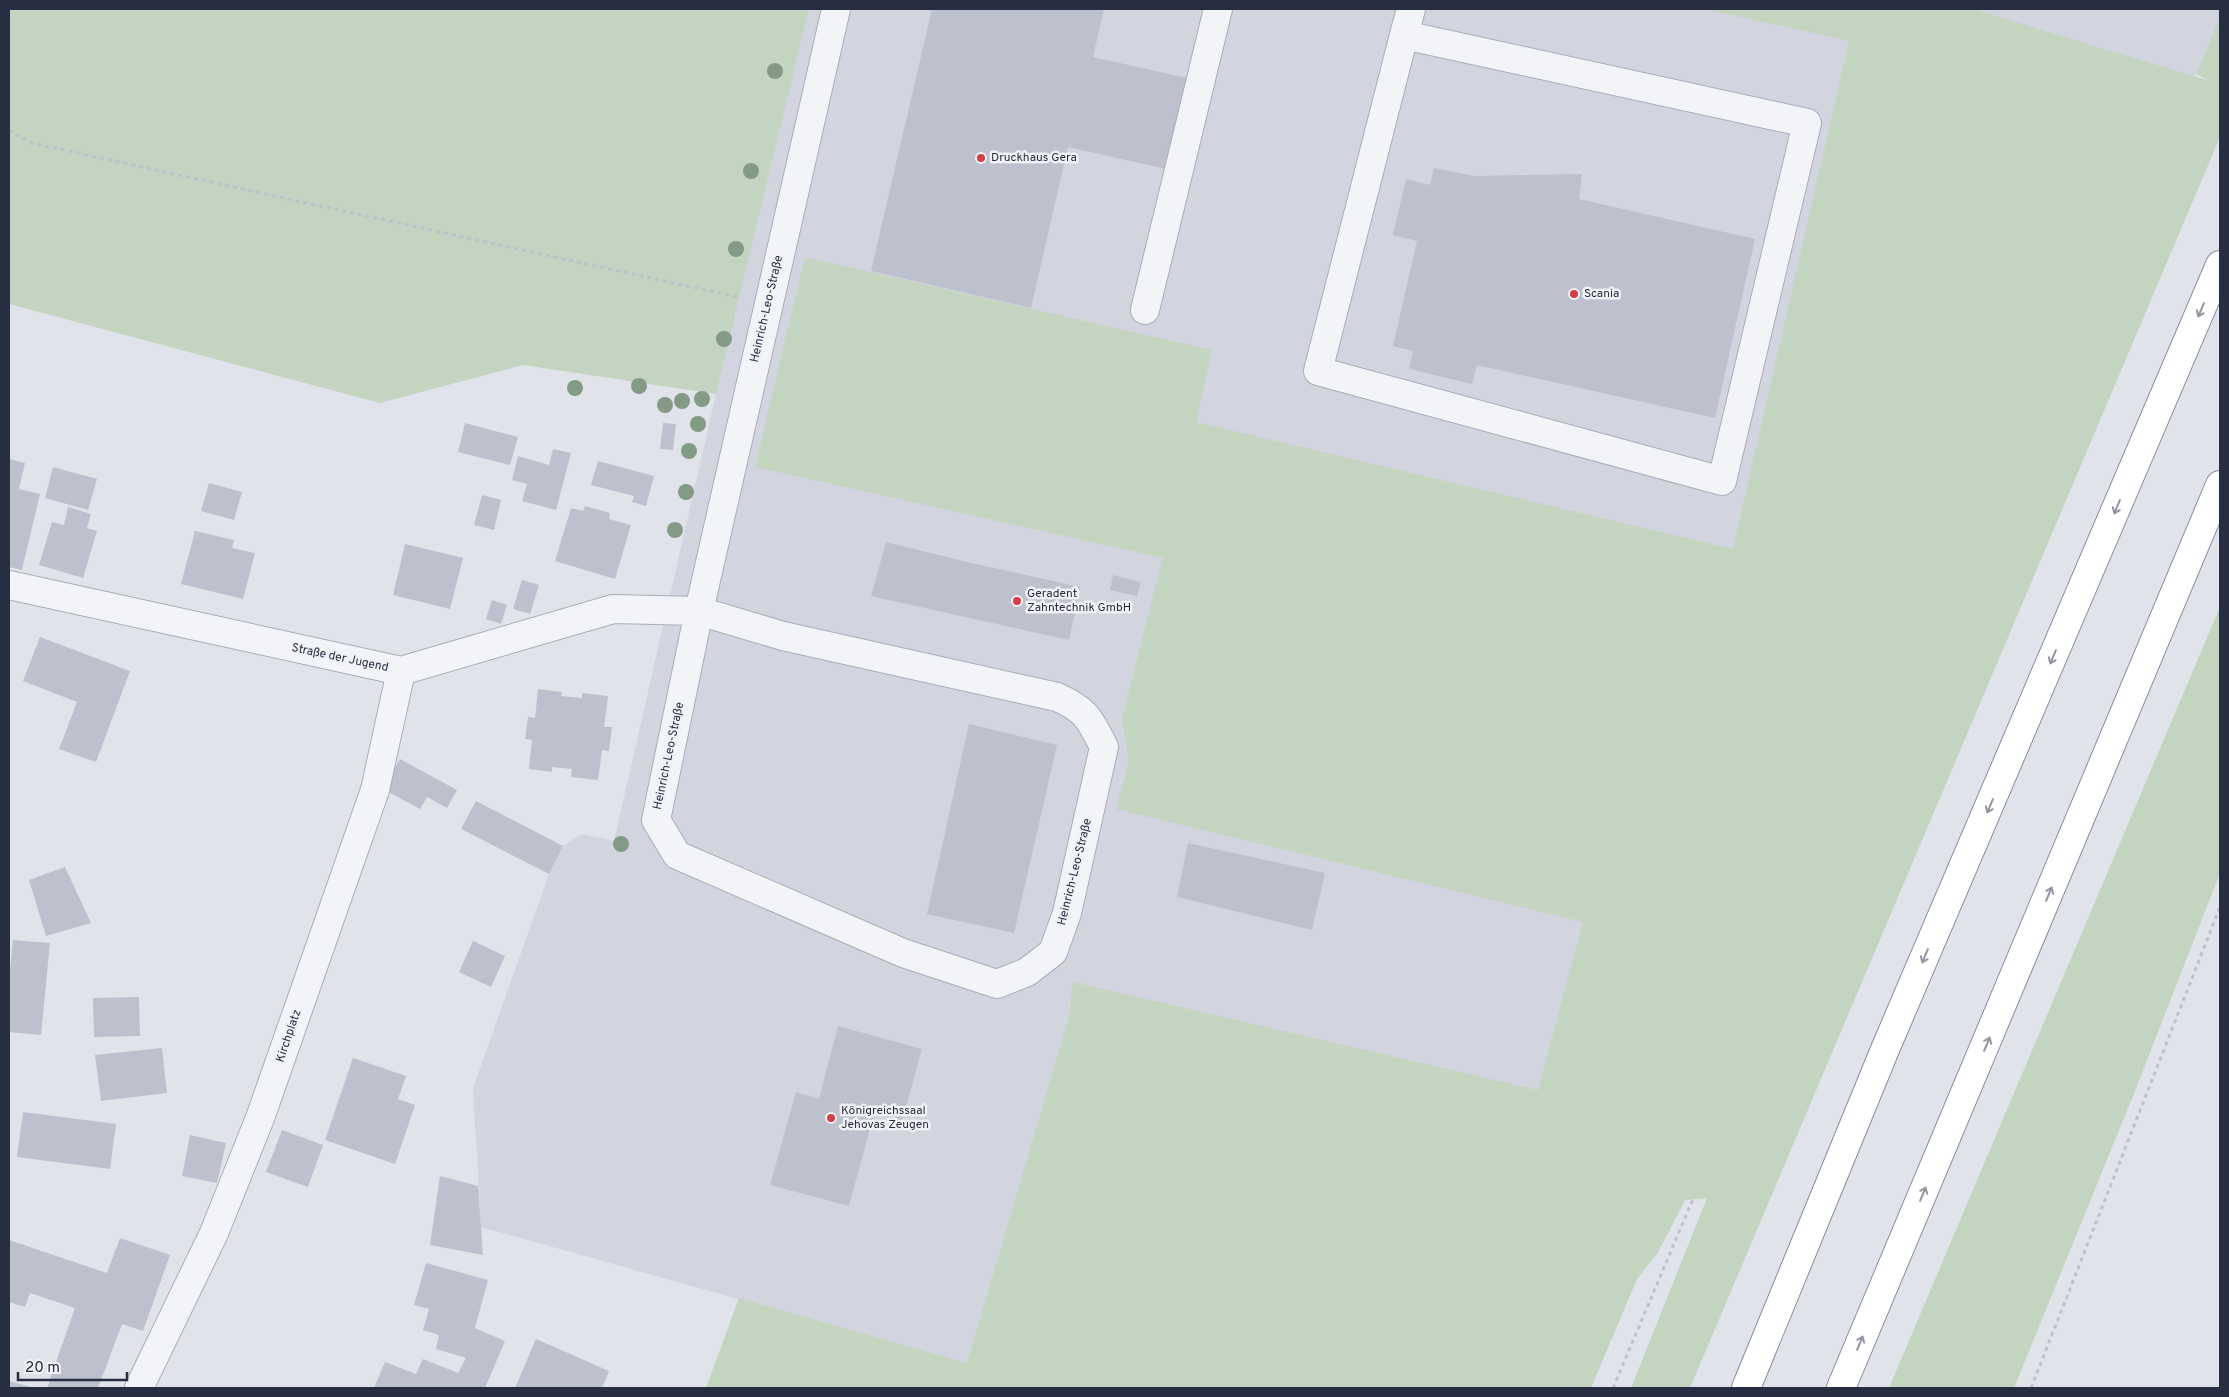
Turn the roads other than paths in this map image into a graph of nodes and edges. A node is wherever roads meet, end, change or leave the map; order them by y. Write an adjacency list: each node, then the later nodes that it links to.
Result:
1 (836, 9): 8 (street, Heinrich-Leo-Straße)
2 (1218, 9): 5 (street)
3 (1408, 22): 3 (street)
4 (2220, 265): 11 (highway, one-way to 11)
5 (1145, 310)
6 (2220, 485): 12 (highway, one-way to 6)
7 (9, 584): 9 (street, Straße der Jugend)
8 (699, 611): 8 (street, Heinrich-Leo-Straße); 9 (street, Straße der Jugend)
9 (401, 672): 10 (street, Kirchplatz)
10 (140, 1388)
11 (1746, 1388)
12 (1841, 1388)

